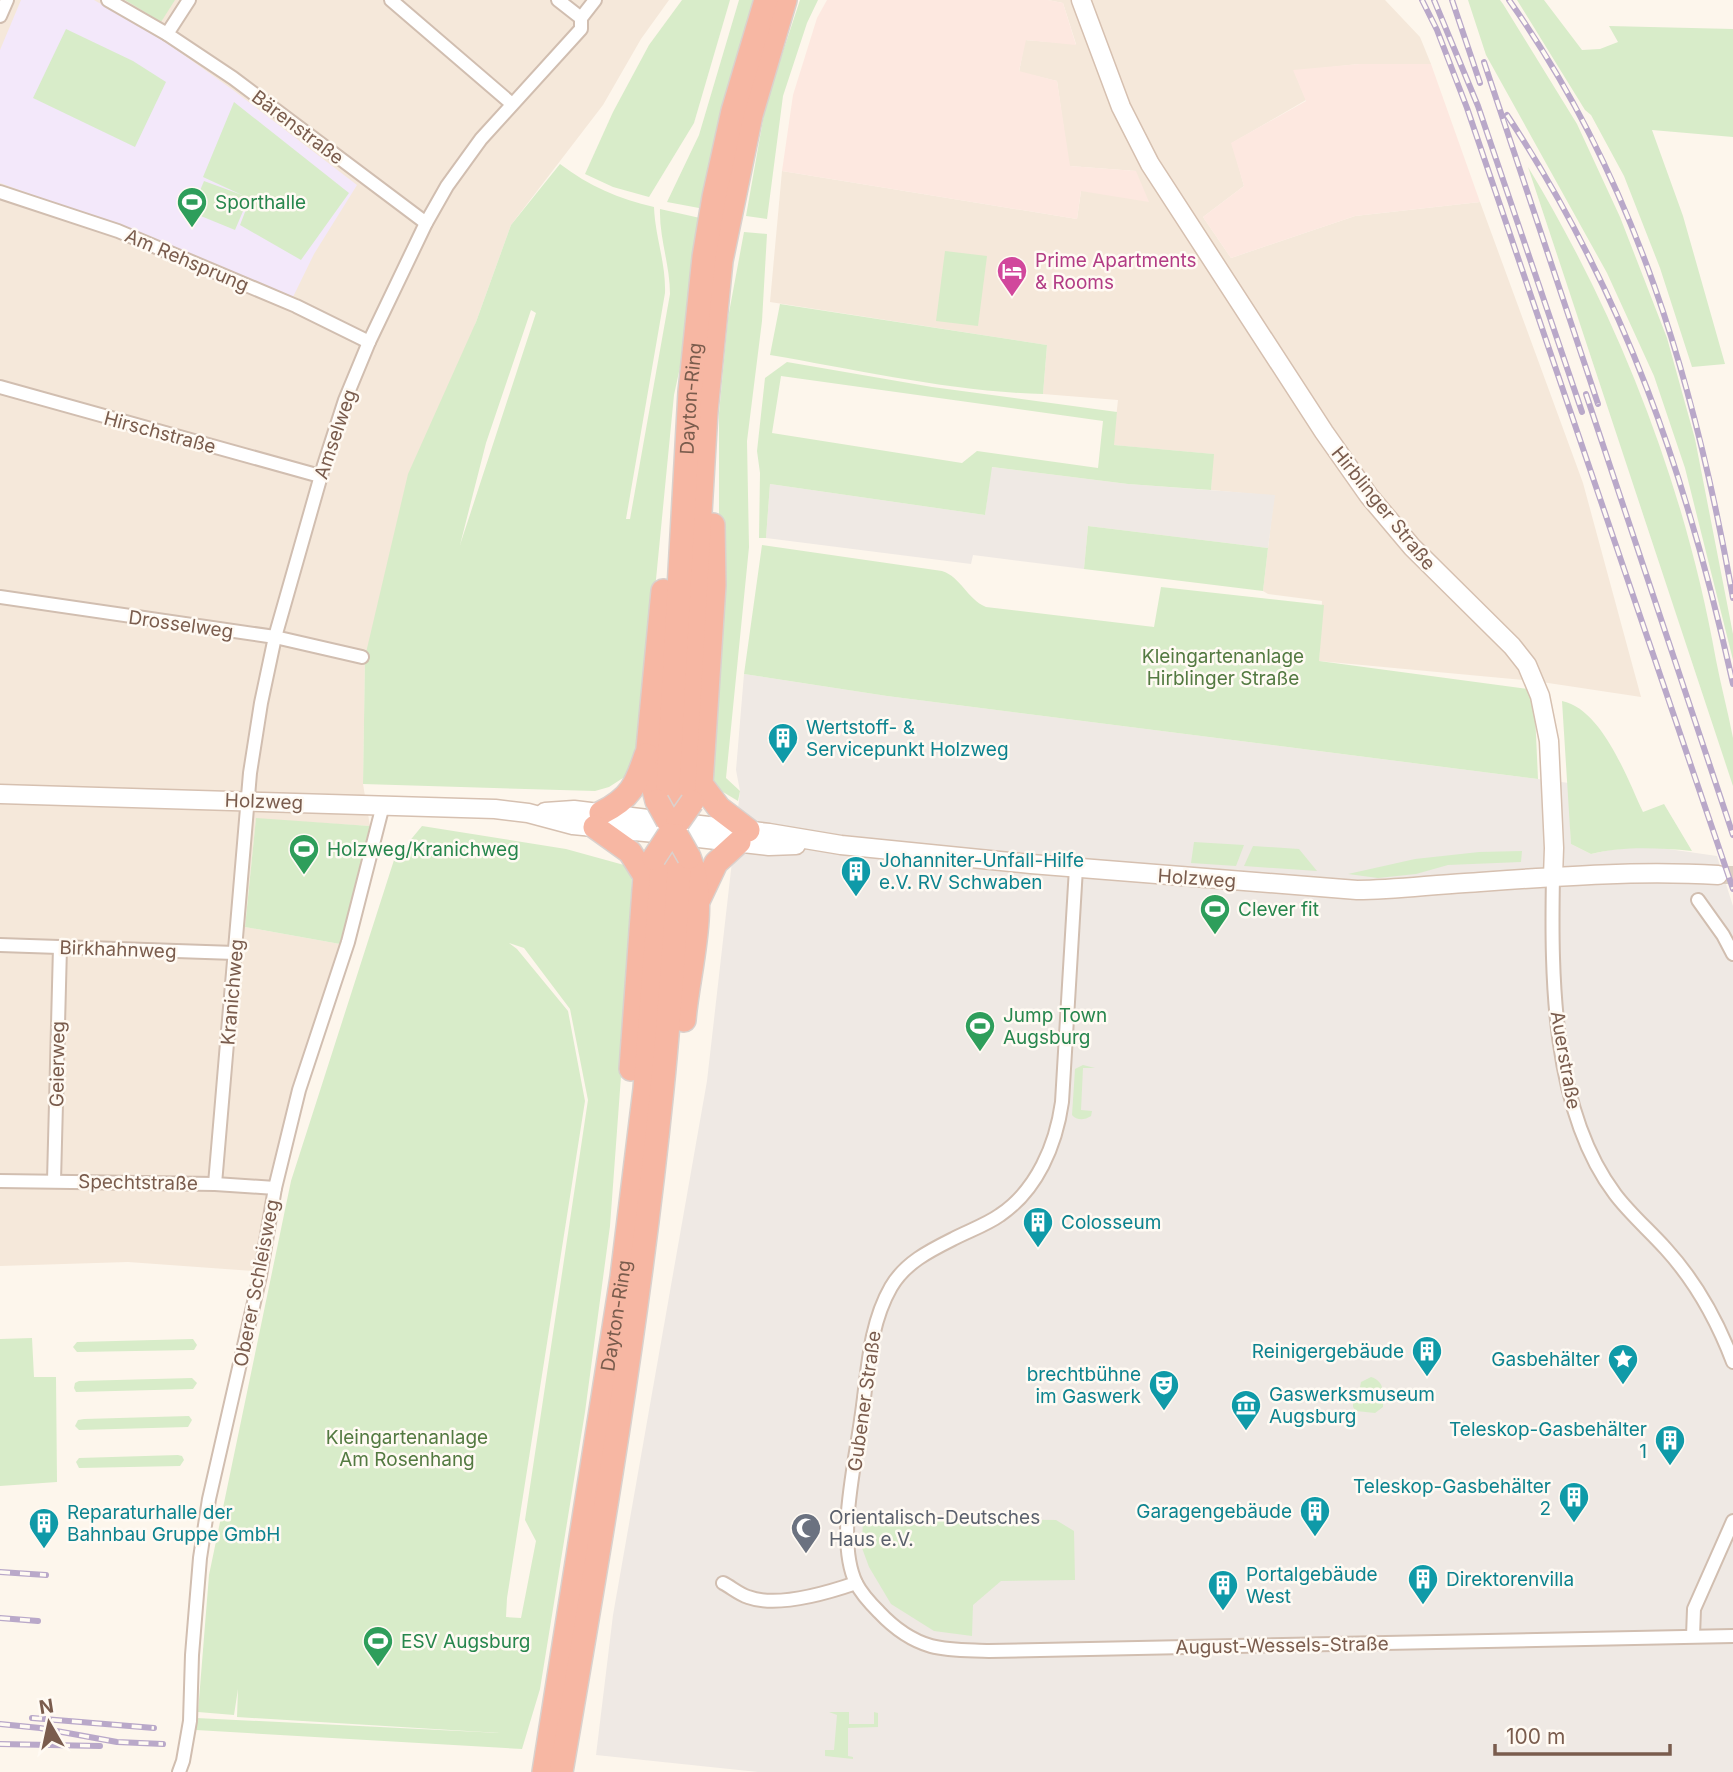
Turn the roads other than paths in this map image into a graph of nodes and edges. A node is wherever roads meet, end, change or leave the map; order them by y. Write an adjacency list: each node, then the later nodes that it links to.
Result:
1 (7, 0): 10 (street)
2 (108, 0): 12 (street, Bärenstraße)
3 (189, 0): 12 (street)
4 (391, 0): 13 (street)
5 (558, 0): 11 (street)
6 (595, 0): 11 (street, Amselweg)
7 (766, 0): 18 (highway, Dayton-Ring)
8 (785, 0): 18 (highway, Dayton-Ring)
9 (1081, 0): 32 (street, Hirblinger Straße)
10 (0, 16)
11 (580, 18): 13 (street, Amselweg)
12 (167, 34): 15 (street, Bärenstraße)
13 (512, 104): 15 (street, Amselweg)
14 (0, 192): 16 (street, Am Rehsprung)
15 (426, 223): 16 (street, Amselweg)
16 (369, 342): 19 (street, Amselweg)
17 (0, 387): 19 (street, Hirschstraße)
18 (697, 413): 23 (highway); 28 (highway, Dayton-Ring); 28 (highway)
19 (320, 476): 21 (street, Amselweg)
20 (0, 597): 21 (street, Drosselweg)
21 (275, 637): 22 (street, Drosselweg); 25 (street, Amselweg)
22 (362, 657)
23 (648, 748): 27 (highway); 28 (highway)
24 (0, 794): 25 (street, Holzweg)
25 (248, 800): 26 (street, Holzweg); 37 (street, Kranichweg)
26 (383, 804): 27 (street, Holzweg); 43 (street, Oberer Schleisweg)
27 (598, 820): 28 (street, Holzweg); 28 (highway)
28 (673, 829): 29 (street, Holzweg); 29 (highway); 34 (highway); 39 (highway, Dayton-Ring); 39 (highway)
29 (743, 836): 30 (street, Holzweg); 34 (highway)
30 (1076, 868): 32 (street, Holzweg); 47 (street, Gubener Straße)
31 (1718, 875): 32 (street)
32 (1553, 877): 44 (street, Auerstraße)
33 (1698, 900): 38 (street)
34 (698, 901): 39 (highway)
35 (0, 945): 36 (street, Birkhahnweg)
36 (60, 947): 37 (street, Birkhahnweg); 41 (street, Geierweg)
37 (235, 953): 42 (street, Kranichweg)
38 (1733, 954)
39 (643, 1177): 50 (highway, Dayton-Ring)
40 (0, 1181): 41 (street, Spechtstraße)
41 (54, 1181): 42 (street, Spechtstraße)
42 (215, 1184): 43 (street, Spechtstraße)
43 (275, 1188): 51 (street, Oberer Schleisweg)
44 (1733, 1362)
45 (1733, 1521): 48 (street)
46 (723, 1583): 47 (street)
47 (856, 1583): 48 (street, August-Wessels-Straße)
48 (1693, 1636): 49 (street, August-Wessels-Straße)
49 (1733, 1636)
50 (549, 1762): 52 (highway, Dayton-Ring); 53 (highway)
51 (179, 1772)
52 (561, 1772)
53 (567, 1772)

